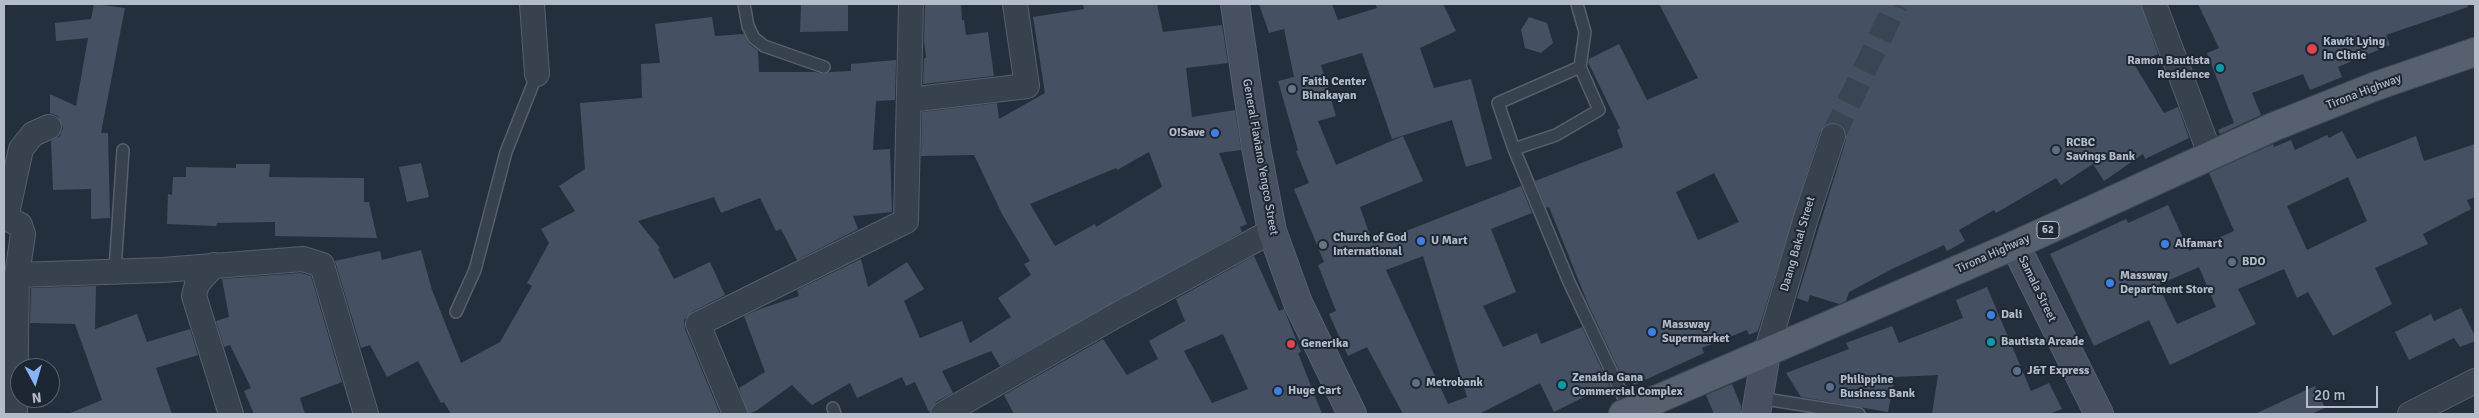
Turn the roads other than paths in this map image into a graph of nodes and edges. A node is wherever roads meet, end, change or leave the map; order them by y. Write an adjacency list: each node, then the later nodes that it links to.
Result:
1 (532, 4): 11 (street)
2 (744, 4): 9 (lane)
3 (911, 4): 12 (street)
4 (1015, 4): 12 (street)
5 (1235, 4): 19 (main road, General Flaviano Yengco Street)
6 (1577, 4): 10 (lane)
7 (2154, 4): 17 (street)
8 (2475, 52): 17 (main road, Tirona Highway / 62)
9 (824, 66)
10 (1580, 67): 15 (lane); 15 (lane)
11 (537, 74): 24 (lane)
12 (909, 100): 32 (street)
13 (49, 127): 18 (street)
14 (1833, 136): 25 (street, Daang Bakal Street)
15 (1514, 149): 28 (lane)
16 (123, 150): 22 (lane)
17 (2210, 154): 20 (main road, Tirona Highway / 62)
18 (5, 217): 23 (street)
19 (1272, 231): 33 (street); 34 (main road, General Flaviano Yengco Street)
20 (2015, 245): 25 (main road, Tirona Highway / 62); 36 (main road, Samala Street)
21 (214, 266): 22 (street); 30 (street); 31 (street)
22 (114, 270): 23 (street)
23 (17, 275): 29 (street)
24 (456, 312)
25 (1766, 353): 27 (main road); 28 (main road, Tirona Highway / 62)
26 (2475, 381): 37 (street)
27 (1757, 406): 35 (lane)
28 (1626, 413)
29 (15, 414)
30 (231, 414)
31 (366, 414)
32 (735, 414)
33 (942, 414)
34 (1352, 414)
35 (1859, 414)
36 (2099, 414)
37 (2410, 414)

